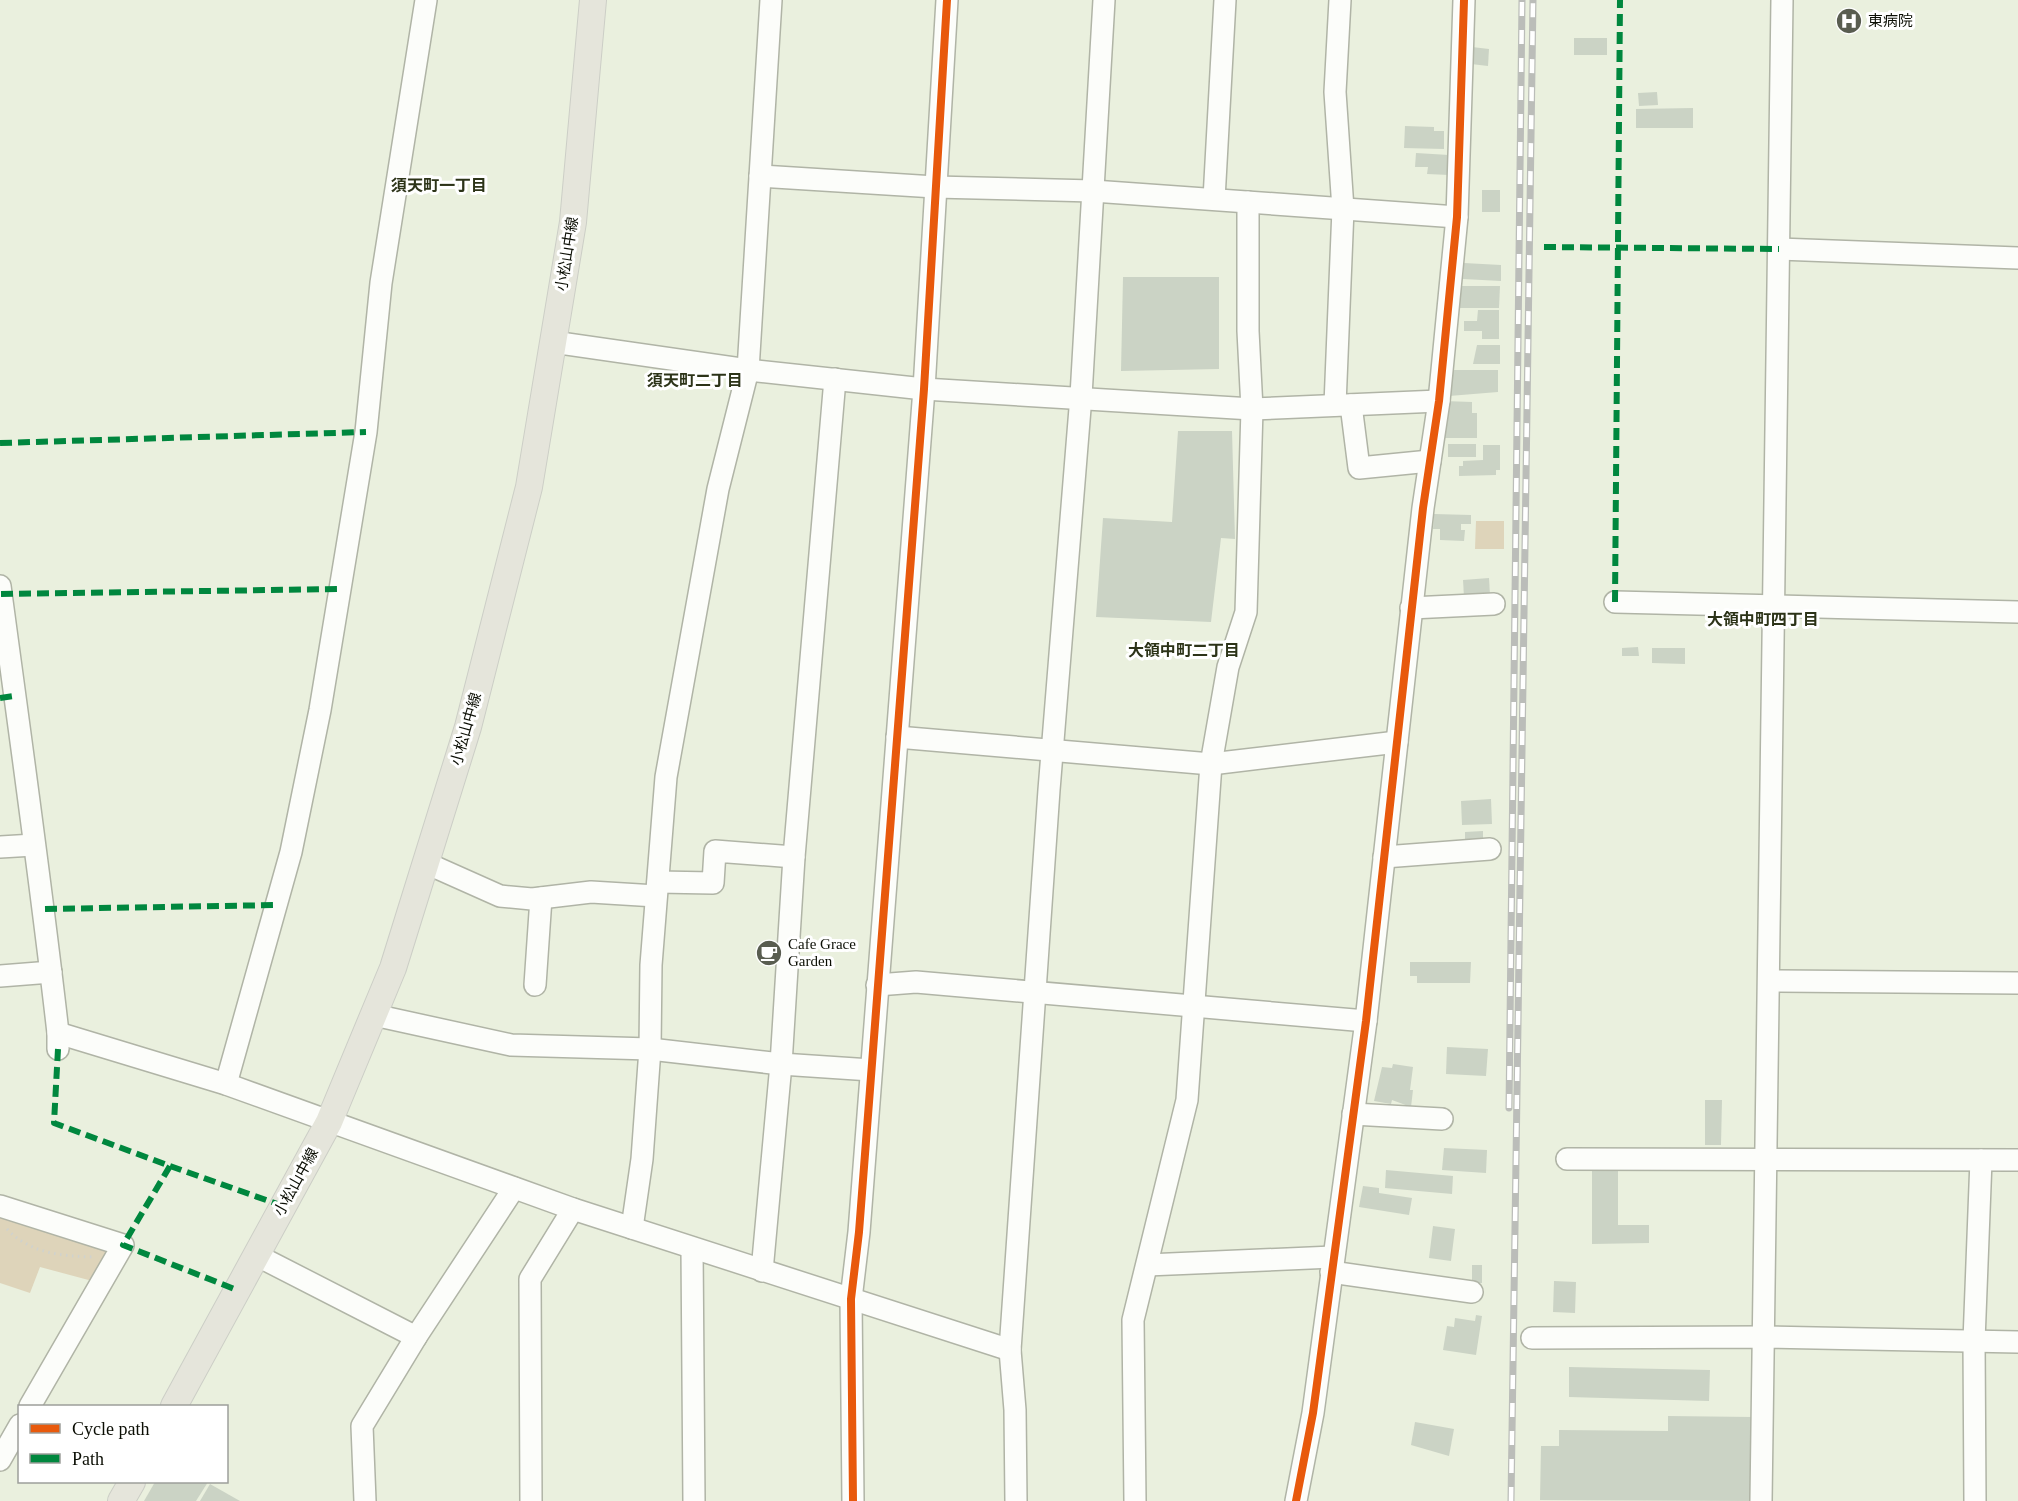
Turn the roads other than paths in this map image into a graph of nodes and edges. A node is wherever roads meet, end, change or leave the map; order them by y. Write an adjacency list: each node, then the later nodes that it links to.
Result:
1 (426, 0): 59 (street)
2 (593, 0): 19 (main road, 小松山中線)
3 (771, 0): 10 (street)
4 (947, 0): 11 (street)
5 (1104, 0): 12 (street)
6 (1226, 0): 13 (street)
7 (1340, 0): 15 (street)
8 (1464, 0): 16 (street)
9 (1782, 0): 17 (street)
10 (760, 176): 11 (street); 20 (street)
11 (935, 187): 12 (street); 22 (street)
12 (1093, 191): 13 (street); 23 (street)
13 (1214, 200): 14 (street)
14 (1248, 202): 15 (street); 26 (street)
15 (1343, 209): 16 (street); 25 (street)
16 (1457, 217): 24 (street)
17 (1779, 249): 18 (street); 31 (street)
18 (2018, 258)
19 (553, 342): 20 (street); 43 (main road, 小松山中線)
20 (748, 370): 21 (street); 44 (street)
21 (835, 379): 22 (street); 41 (street)
22 (924, 389): 23 (street); 34 (street)
23 (1081, 396): 26 (street); 36 (street)
24 (1439, 401): 25 (street); 27 (street)
25 (1343, 405): 26 (street); 27 (street)
26 (1252, 409): 37 (street)
27 (1430, 461): 32 (street)
28 (0, 586): 38 (street)
29 (1615, 602): 31 (street)
30 (1494, 604): 32 (street)
31 (1774, 605): 33 (street); 48 (street)
32 (1412, 608): 35 (street)
33 (2018, 612)
34 (897, 737): 36 (street); 51 (street)
35 (1397, 742): 37 (street); 42 (street)
36 (1052, 752): 37 (street); 52 (street)
37 (1211, 764): 53 (street)
38 (34, 845): 39 (street); 46 (street)
39 (0, 848)
40 (1491, 849): 42 (street)
41 (794, 856): 44 (street); 57 (street)
42 (1384, 857): 55 (street)
43 (426, 863): 45 (street); 54 (main road, 小松山中線)
44 (657, 889): 45 (street); 56 (street)
45 (542, 898): 50 (street)
46 (51, 972): 47 (street); 59 (street)
47 (0, 976)
48 (1769, 981): 49 (street); 64 (street)
49 (2018, 983)
50 (535, 985)
51 (877, 985): 52 (street); 58 (street)
52 (1035, 993): 53 (street); 83 (street)
53 (1193, 1007): 55 (street); 74 (street)
54 (374, 1015): 56 (street); 62 (main road, 小松山中線)
55 (1366, 1021): 60 (street)
56 (650, 1049): 57 (street); 70 (street)
57 (781, 1064): 58 (street); 75 (street)
58 (871, 1070): 77 (street)
59 (226, 1084): 62 (street)
60 (1353, 1114): 61 (street); 73 (street)
61 (1442, 1119)
62 (329, 1122): 67 (street); 72 (main road, 小松山中線)
63 (1567, 1159): 64 (street)
64 (1766, 1160): 65 (street); 79 (street)
65 (1981, 1160): 66 (street); 81 (street)
66 (2018, 1160)
67 (514, 1188): 69 (street); 78 (street)
68 (0, 1206): 84 (street)
69 (573, 1209): 70 (street); 91 (street)
70 (632, 1228): 71 (street)
71 (692, 1248): 75 (street); 92 (street)
72 (256, 1255): 78 (street); 85 (main road, 小松山中線)
73 (1332, 1264): 74 (street); 76 (street); 96 (street)
74 (1147, 1265): 95 (street)
75 (762, 1271): 77 (street)
76 (1473, 1292)
77 (851, 1299): 83 (street); 93 (street)
78 (416, 1336): 90 (street)
79 (1763, 1337): 80 (street); 81 (street); 97 (street)
80 (1532, 1338)
81 (1974, 1341): 82 (street); 98 (street)
82 (2018, 1342)
83 (1010, 1350): 94 (street)
84 (31, 1405)
85 (175, 1405)
86 (18, 1428): 87 (street)
87 (0, 1460)
88 (131, 1483): 89 (main road)
89 (121, 1501)
90 (365, 1501)
91 (531, 1501)
92 (694, 1501)
93 (853, 1501)
94 (1016, 1501)
95 (1135, 1501)
96 (1296, 1501)
97 (1761, 1501)
98 (1975, 1501)

